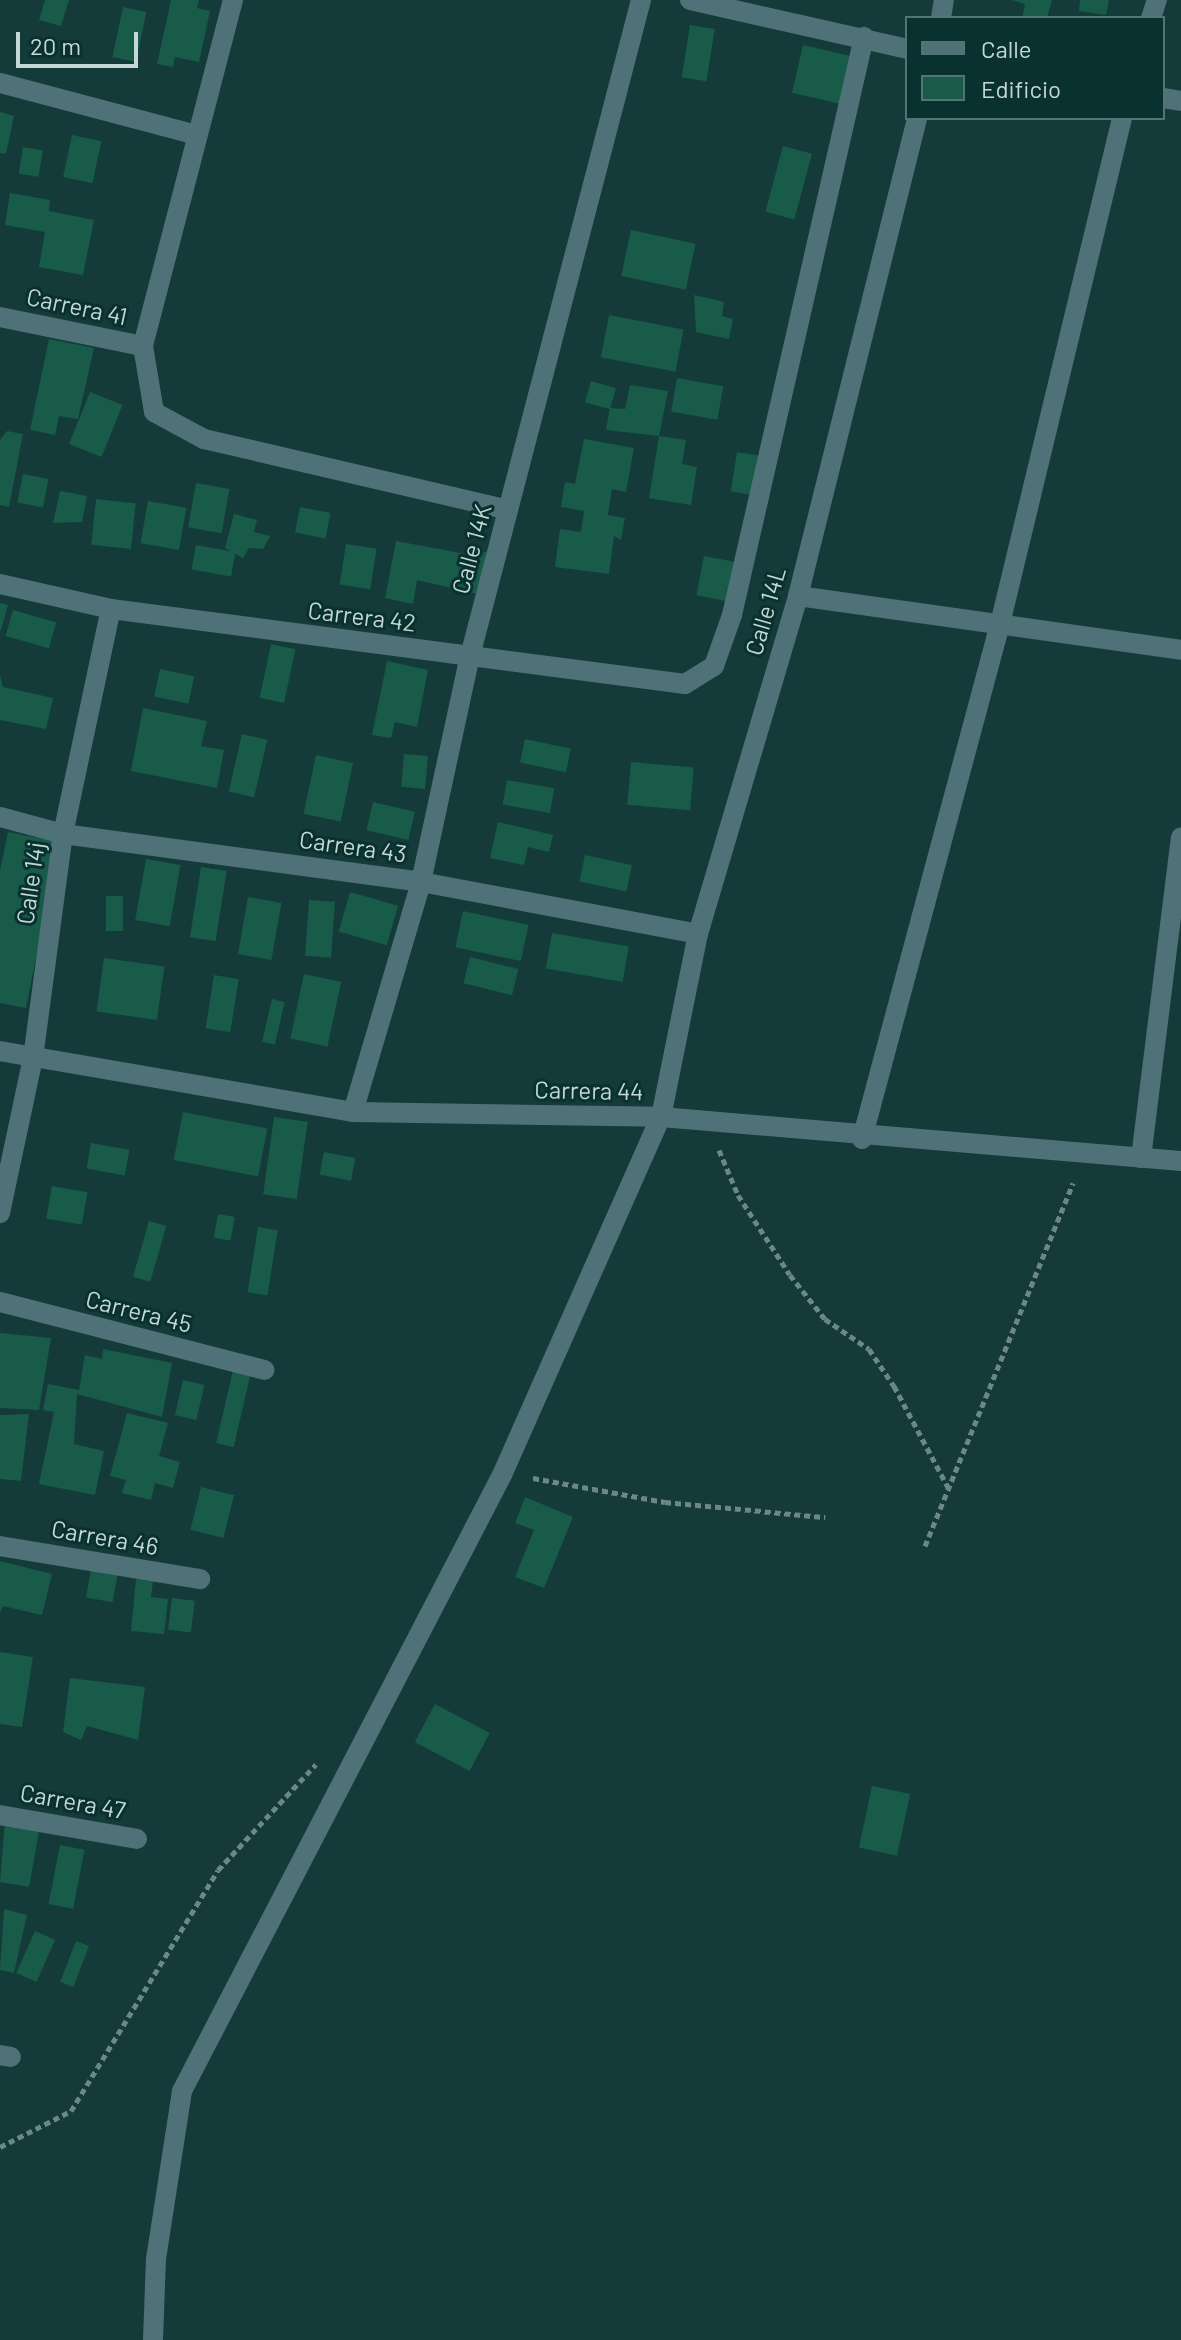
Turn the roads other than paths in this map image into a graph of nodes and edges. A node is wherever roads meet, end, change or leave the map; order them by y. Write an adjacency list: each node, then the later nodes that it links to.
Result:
1 (233, 0): 9 (street)
2 (641, 0): 12 (street, Calle 14K)
3 (690, 0): 4 (street)
4 (864, 37): 5 (street); 18 (street, Carrera 42)
5 (905, 48)
6 (0, 83): 9 (street)
7 (917, 120): 14 (street, Calle 14L)
8 (1122, 120): 16 (street)
9 (197, 135): 11 (street)
10 (0, 317): 11 (street, Carrera 41)
11 (143, 346): 12 (street)
12 (508, 510): 18 (street, Calle 14K)
13 (0, 584): 15 (street, Carrera 42)
14 (798, 596): 16 (street); 23 (street, Calle 14L)
15 (111, 609): 18 (street, Carrera 42); 20 (street, Calle 14j)
16 (1000, 624): 17 (street); 28 (street)
17 (1181, 650)
18 (470, 656): 22 (street, Calle 14K)
19 (0, 817): 20 (street, Carrera 43)
20 (63, 834): 22 (street, Carrera 43); 25 (street, Calle 14j)
21 (1181, 837): 29 (street)
22 (421, 882): 23 (street, Carrera 43); 26 (street, Calle 14K)
23 (698, 934): 27 (street, Calle 14L)
24 (0, 1051): 25 (street, Carrera 44)
25 (33, 1058): 26 (street, Carrera 44); 31 (street, Calle 14j)
26 (353, 1112): 27 (street, Carrera 44)
27 (661, 1117): 28 (street, Carrera 44); 38 (street, Calle 14L)
28 (862, 1139): 29 (street, Carrera 44)
29 (1141, 1158): 30 (street, Carrera 44)
30 (1181, 1161)
31 (0, 1213)
32 (0, 1302): 33 (street, Carrera 45)
33 (264, 1370)
34 (0, 1546): 35 (street, Carrera 46)
35 (200, 1579)
36 (0, 1815): 37 (street, Carrera 47)
37 (137, 1839)
38 (153, 2340)

